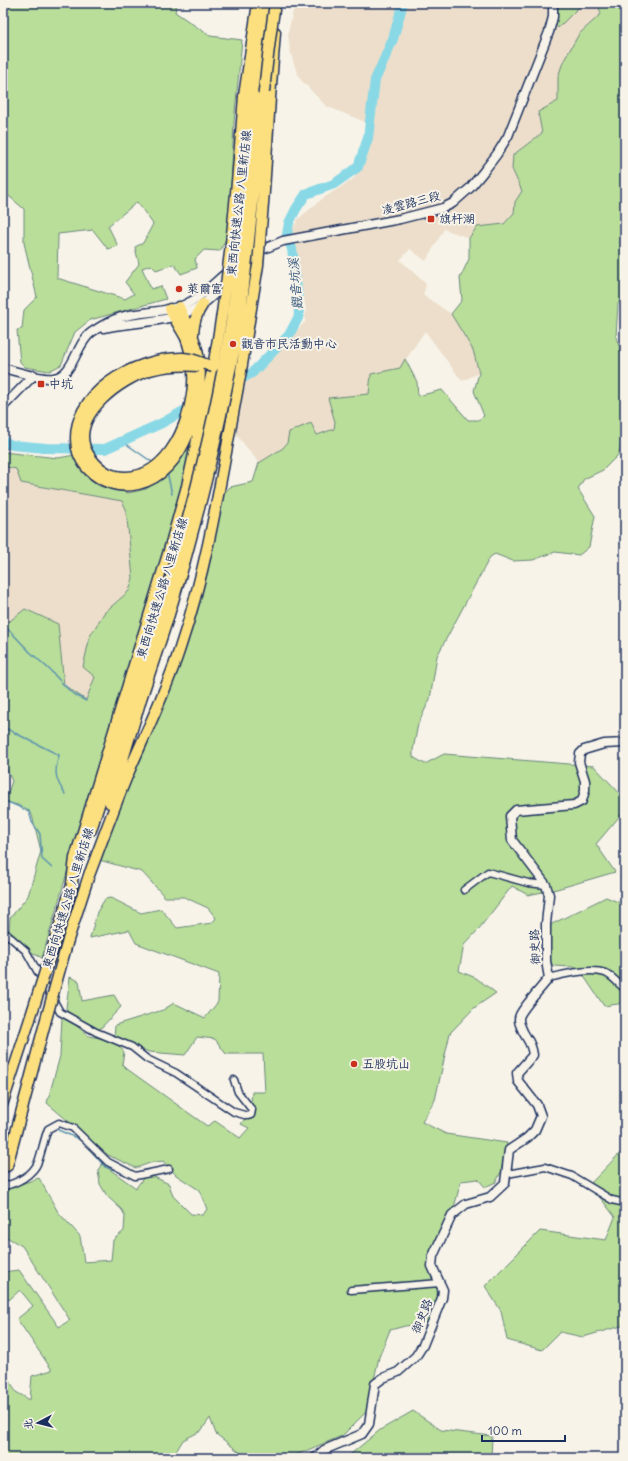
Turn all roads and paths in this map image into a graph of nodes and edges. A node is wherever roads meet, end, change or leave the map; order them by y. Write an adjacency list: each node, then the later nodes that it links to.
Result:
1 (258, 3): 5 (highway)
2 (267, 3): 5 (highway, 東西向快速公路 八里新店線)
3 (276, 3): 12 (highway, bridge); 16 (highway, 東西向快速公路 八里新店線, bridge)
4 (553, 3): 6 (street, 凌雲路三段)
5 (249, 96): 10 (highway, bridge); 16 (highway, 東西向快速公路 八里新店線, bridge)
6 (250, 257): 7 (street); 8 (street)
7 (203, 304): 8 (street); 9 (highway)
8 (176, 312): 9 (highway); 13 (street); 14 (highway)
9 (193, 336): 14 (highway)
10 (213, 366): 12 (highway, bridge); 14 (highway, bridge); 21 (highway)
11 (3, 368): 13 (street)
12 (241, 371): 18 (highway)
13 (34, 375): 15 (street)
14 (196, 386)
15 (3, 407)
16 (163, 620): 18 (highway, 東西向快速公路 八里新店線); 21 (highway, 東西向快速公路 八里新店線)
17 (625, 743): 19 (street)
18 (88, 878): 27 (highway, 東西向快速公路 八里新店線, bridge)
19 (546, 885): 20 (street); 23 (street, 御史路)
20 (464, 890)
21 (71, 891): 26 (highway, 東西向快速公路 八里新店線, bridge)
22 (3, 931): 25 (street)
23 (549, 978): 24 (street); 29 (street, 御史路)
24 (625, 988)
25 (234, 1080)
26 (3, 1102)
27 (7, 1166)
28 (169, 1169): 30 (street)
29 (506, 1174): 31 (street); 32 (street, 御史路)
30 (3, 1186)
31 (625, 1203)
32 (440, 1283): 33 (street); 34 (street, 御史路)
33 (351, 1290)
34 (315, 1458)

